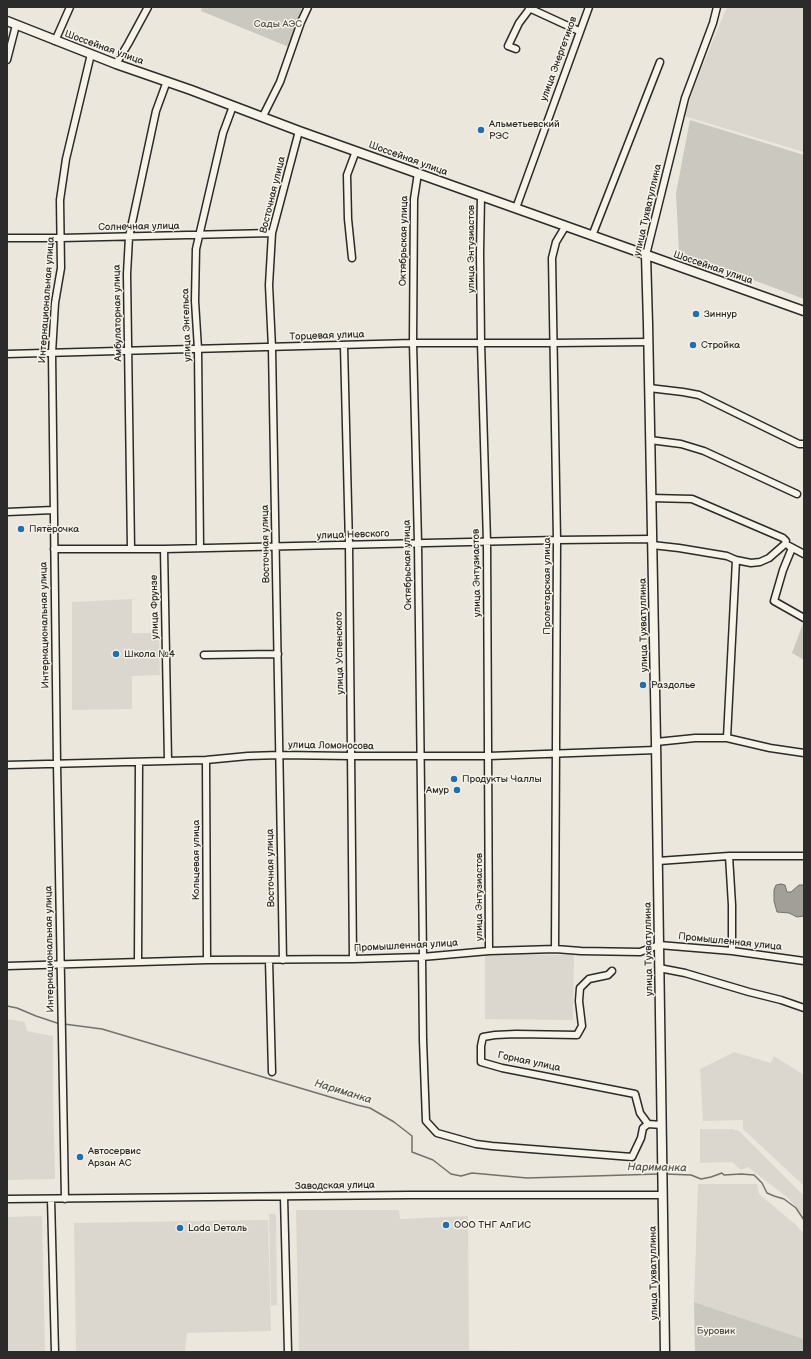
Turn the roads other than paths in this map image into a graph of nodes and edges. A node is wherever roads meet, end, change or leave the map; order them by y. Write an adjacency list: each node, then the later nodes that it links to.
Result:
1 (70, 7): 10 (street)
2 (148, 7): 15 (street)
3 (308, 7): 18 (street)
4 (589, 7): 9 (street, улица Энергетиков)
5 (717, 7): 31 (street, улица Тухватуллина)
6 (530, 8): 9 (street); 11 (street)
7 (7, 21): 8 (main road, Шоссейная улица)
8 (16, 24): 10 (main road, Шоссейная улица); 13 (street)
9 (579, 31): 23 (street, улица Энергетиков)
10 (56, 40): 12 (main road, Шоссейная улица)
11 (516, 50)
12 (91, 54): 15 (main road, Шоссейная улица); 30 (street, Интернациональная улица)
13 (7, 60)
14 (660, 62): 27 (street)
15 (116, 64): 16 (main road, Шоссейная улица)
16 (167, 81): 17 (main road, Шоссейная улица); 28 (street, Амбулаторная улица)
17 (233, 106): 18 (main road, Шоссейная улица); 26 (street, улица Энгельса)
18 (263, 116): 19 (main road, Шоссейная улица)
19 (299, 131): 20 (main road, Шоссейная улица); 25 (street, Восточная улица)
20 (356, 151): 21 (main road, Шоссейная улица); 32 (street)
21 (418, 173): 22 (main road, Шоссейная улица); 35 (street, Октябрьская улица)
22 (481, 195): 23 (main road, Шоссейная улица); 36 (street, улица Энтузиастов)
23 (516, 208): 24 (main road, Шоссейная улица)
24 (565, 227): 27 (main road, Шоссейная улица); 37 (street, Пролетарская улица)
25 (272, 233): 26 (street, Солнечная улица); 39 (street, Восточная улица)
26 (199, 236): 28 (street, Солнечная улица); 40 (street, улица Энгельса)
27 (592, 236): 31 (main road, Шоссейная улица)
28 (129, 237): 30 (street, Солнечная улица); 41 (street, Амбулаторная улица)
29 (7, 238): 30 (street, Солнечная улица)
30 (61, 238): 42 (street, Интернациональная улица)
31 (646, 255): 33 (main road, Шоссейная улица); 34 (main road, улица Тухватуллина)
32 (352, 258)
33 (804, 311)
34 (648, 342): 37 (street, Торцевая улица); 44 (main road, улица Тухватуллина)
35 (413, 343): 36 (street, Торцевая улица); 38 (street, Торцевая улица); 54 (street, Октябрьская улица)
36 (481, 343): 37 (street, Торцевая улица); 52 (street, улица Энтузиастов)
37 (554, 344): 51 (street, Пролетарская улица)
38 (344, 346): 39 (street, Торцевая улица); 56 (street, улица Успенского)
39 (272, 348): 40 (street, Торцевая улица); 57 (street, Восточная улица)
40 (198, 349): 41 (street, Торцевая улица); 58 (street, улица Энгельса)
41 (129, 351): 42 (street, Торцевая улица); 61 (street, Амбулаторная улица)
42 (52, 353): 43 (street, Торцевая улица); 49 (street, Интернациональная улица)
43 (7, 354)
44 (649, 388): 45 (main road, улица Тухватуллина); 46 (street)
45 (650, 440): 47 (street); 48 (main road, улица Тухватуллина)
46 (804, 444)
47 (797, 494)
48 (651, 498): 53 (main road, улица Тухватуллина); 55 (street)
49 (54, 510): 50 (street); 60 (street, Интернациональная улица)
50 (7, 512)
51 (557, 540): 52 (street, улица Невского); 53 (street, улица Невского); 70 (street, Пролетарская улица)
52 (487, 542): 54 (street, улица Невского); 75 (street, улица Энтузиастов)
53 (652, 542): 64 (street); 69 (main road, улица Тухватуллина)
54 (418, 543): 56 (street, улица Невского); 74 (street, Октябрьская улица)
55 (785, 544): 59 (street); 64 (street)
56 (349, 546): 57 (street, улица Невского); 73 (street, улица Успенского)
57 (276, 547): 58 (street, улица Невского); 66 (street, Восточная улица)
58 (200, 548): 62 (street, улица Невского)
59 (792, 548): 63 (street); 65 (street)
60 (54, 549): 61 (street, улица Невского); 79 (street, Интернациональная улица)
61 (131, 549): 62 (street, улица Невского)
62 (164, 549): 77 (street, улица Фрунзе)
63 (804, 554)
64 (736, 560): 68 (street)
65 (804, 618)
66 (278, 654): 67 (street); 72 (street, Восточная улица)
67 (204, 655)
68 (727, 738): 69 (street, улица Ломоносова); 71 (street, улица Ломоносова)
69 (656, 746): 70 (street, улица Ломоносова); 83 (main road, улица Тухватуллина)
70 (557, 753): 75 (street, улица Ломоносова); 85 (street, Пролетарская улица)
71 (804, 753)
72 (280, 755): 73 (street, улица Ломоносова); 76 (street, улица Ломоносова); 92 (street, Восточная улица)
73 (352, 756): 74 (street, улица Ломоносова); 89 (street, улица Успенского)
74 (421, 756): 75 (street, улица Ломоносова); 88 (street, Октябрьская улица)
75 (489, 756): 87 (street, улица Энтузиастов)
76 (206, 760): 77 (street, улица Ломоносова); 90 (street, Кольцевая улица)
77 (168, 761): 78 (street, улица Ломоносова)
78 (139, 762): 79 (street, улица Ломоносова); 93 (street)
79 (57, 764): 80 (street, улица Ломоносова); 95 (street, Интернациональная улица)
80 (7, 765)
81 (729, 856): 82 (street); 83 (street); 86 (street)
82 (804, 856)
83 (658, 861): 84 (main road, улица Тухватуллина)
84 (659, 945): 85 (street, Промышленная улица); 86 (street, Промышленная улица); 97 (main road, улица Тухватуллина)
85 (555, 949): 87 (street, Промышленная улица)
86 (732, 950): 94 (street, Промышленная улица)
87 (489, 951): 88 (street, Промышленная улица)
88 (423, 957): 89 (street, Промышленная улица); 101 (street, Октябрьская улица)
89 (353, 959): 92 (street, Промышленная улица)
90 (207, 960): 91 (street, Промышленная улица); 93 (street, Промышленная улица)
91 (269, 960): 92 (street, Промышленная улица); 100 (street)
92 (283, 960)
93 (138, 961): 95 (street, Промышленная улица)
94 (804, 961)
95 (60, 964): 96 (street, Промышленная улица); 107 (street, Интернациональная улица)
96 (7, 966)
97 (659, 968): 99 (street); 102 (main road, улица Тухватуллина)
98 (612, 971): 101 (street, Горная улица)
99 (804, 1008)
100 (272, 1072)
101 (648, 1124): 102 (street)
102 (662, 1126): 103 (main road, улица Тухватуллина)
103 (663, 1191): 104 (street, Заводская улица); 110 (main road, улица Тухватуллина)
104 (284, 1197): 107 (street, Заводская улица); 109 (street)
105 (51, 1198): 106 (street, Заводская улица); 107 (street, Заводская улица); 108 (street)
106 (7, 1199)
107 (65, 1199)
108 (55, 1352)
109 (288, 1352)
110 (665, 1352)

